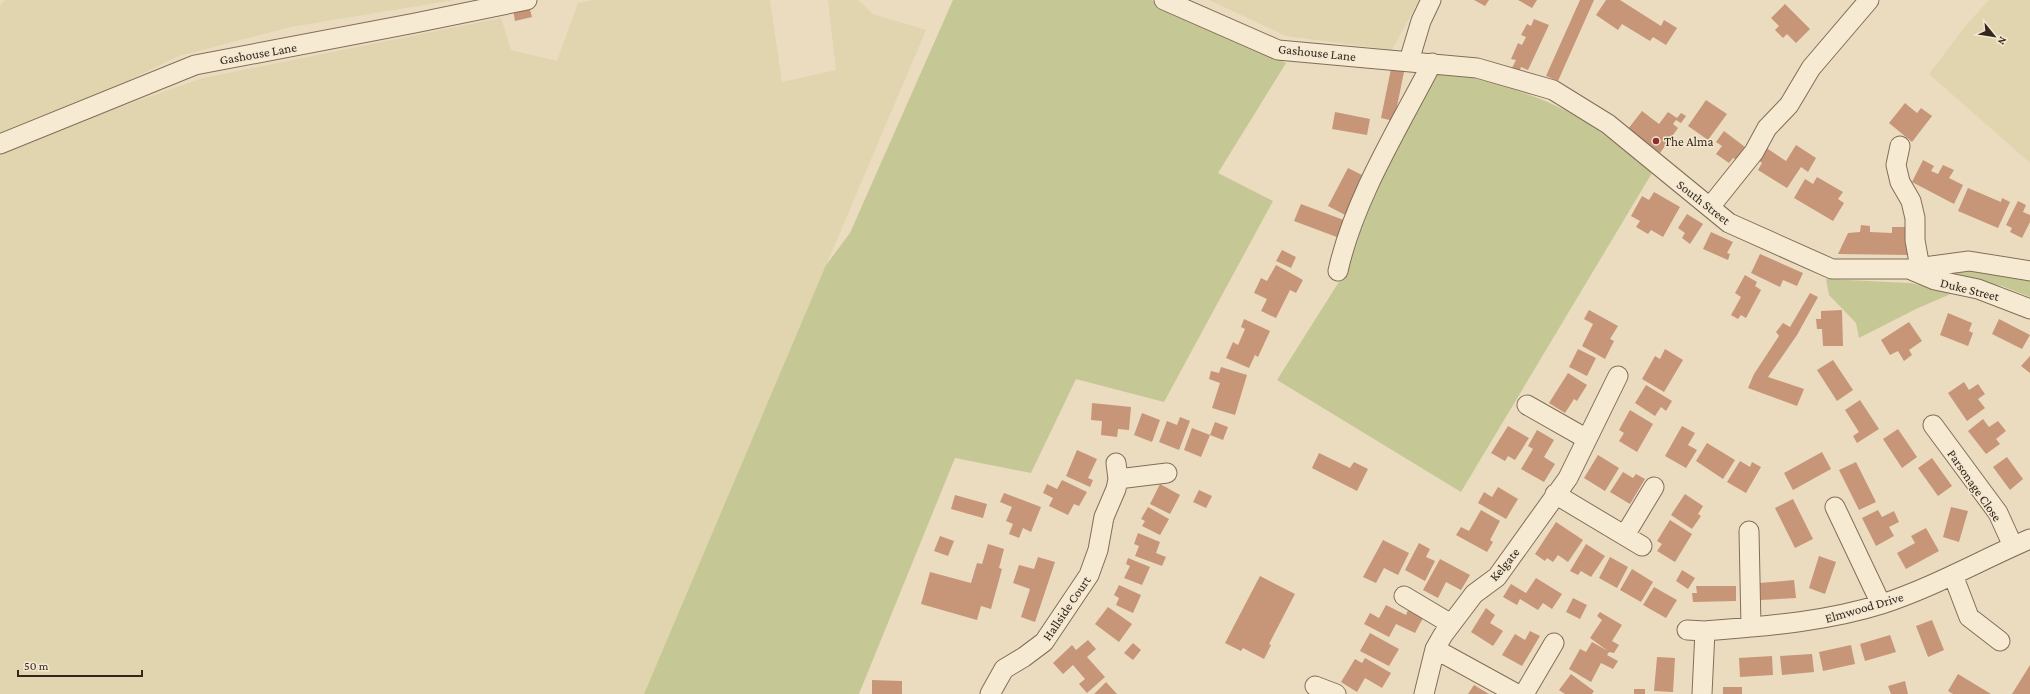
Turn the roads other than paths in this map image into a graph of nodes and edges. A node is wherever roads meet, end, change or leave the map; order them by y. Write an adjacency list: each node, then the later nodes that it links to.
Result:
1 (527, 0): 7 (street, Gashouse Lane)
2 (1164, 0): 5 (street, Gashouse Lane)
3 (1431, 0): 5 (street)
4 (1870, 0): 9 (street)
5 (1409, 61): 6 (street, Gashouse Lane)
6 (1432, 63): 9 (street, South Street); 12 (street)
7 (0, 144)
8 (1900, 146): 10 (street)
9 (1710, 207): 10 (street, South Street)
10 (1914, 268): 11 (street, South Street); 13 (street, Duke Street)
11 (2026, 270)
12 (1338, 271)
13 (2030, 309)
14 (1618, 376): 17 (street, Kelgate)
15 (1527, 405): 17 (street)
16 (1933, 426): 24 (street, Parsonage Close)
17 (1587, 439): 20 (street, Kelgate)
18 (1167, 473): 35 (street, Hallside Court)
19 (1654, 488): 23 (street)
20 (1555, 494): 23 (street); 29 (street, Kelgate)
21 (1836, 507): 28 (street)
22 (1749, 531): 30 (street)
23 (1625, 535): 25 (street)
24 (2022, 543): 26 (street, Elmwood Drive)
25 (1642, 546)
26 (1954, 575): 28 (street, Elmwood Drive); 31 (street)
27 (1404, 596): 29 (street)
28 (1881, 604): 30 (street, Elmwood Drive)
29 (1451, 624): 33 (street, Kelgate)
30 (1751, 627): 40 (street, Elmwood Drive)
31 (2000, 641)
32 (1554, 643): 39 (street)
33 (1435, 649): 37 (street, Kelgate); 38 (street)
34 (1316, 686): 36 (street)
35 (990, 694)
36 (1336, 694)
37 (1424, 694)
38 (1517, 694)
39 (1524, 694)
40 (1702, 694)

